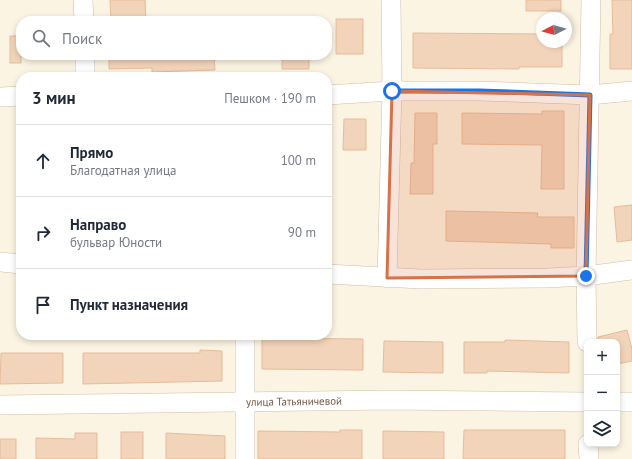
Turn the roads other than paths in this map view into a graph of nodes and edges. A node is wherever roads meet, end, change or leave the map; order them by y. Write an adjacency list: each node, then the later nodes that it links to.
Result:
1 (83, 0): 4 (street)
2 (391, 0): 7 (street)
3 (591, 0): 10 (street)
4 (84, 16)
5 (85, 60): 6 (street)
6 (85, 72)
7 (392, 91): 9 (street); 10 (street); 18 (street)
8 (632, 91): 10 (street)
9 (332, 95)
10 (590, 95): 17 (street)
11 (16, 96): 12 (street)
12 (0, 97)
13 (0, 262): 14 (street)
14 (16, 264)
15 (632, 270): 17 (street)
16 (332, 274): 18 (street)
17 (586, 276): 18 (street); 19 (street)
18 (387, 278)
19 (587, 339)
20 (245, 340): 21 (street)
21 (245, 402): 22 (street, улица Татьяничевой); 25 (street, улица Татьяничевой); 27 (street)
22 (584, 402)
23 (620, 402): 24 (street)
24 (632, 402)
25 (0, 406)
26 (588, 447): 28 (street)
27 (245, 459)
28 (589, 459)

